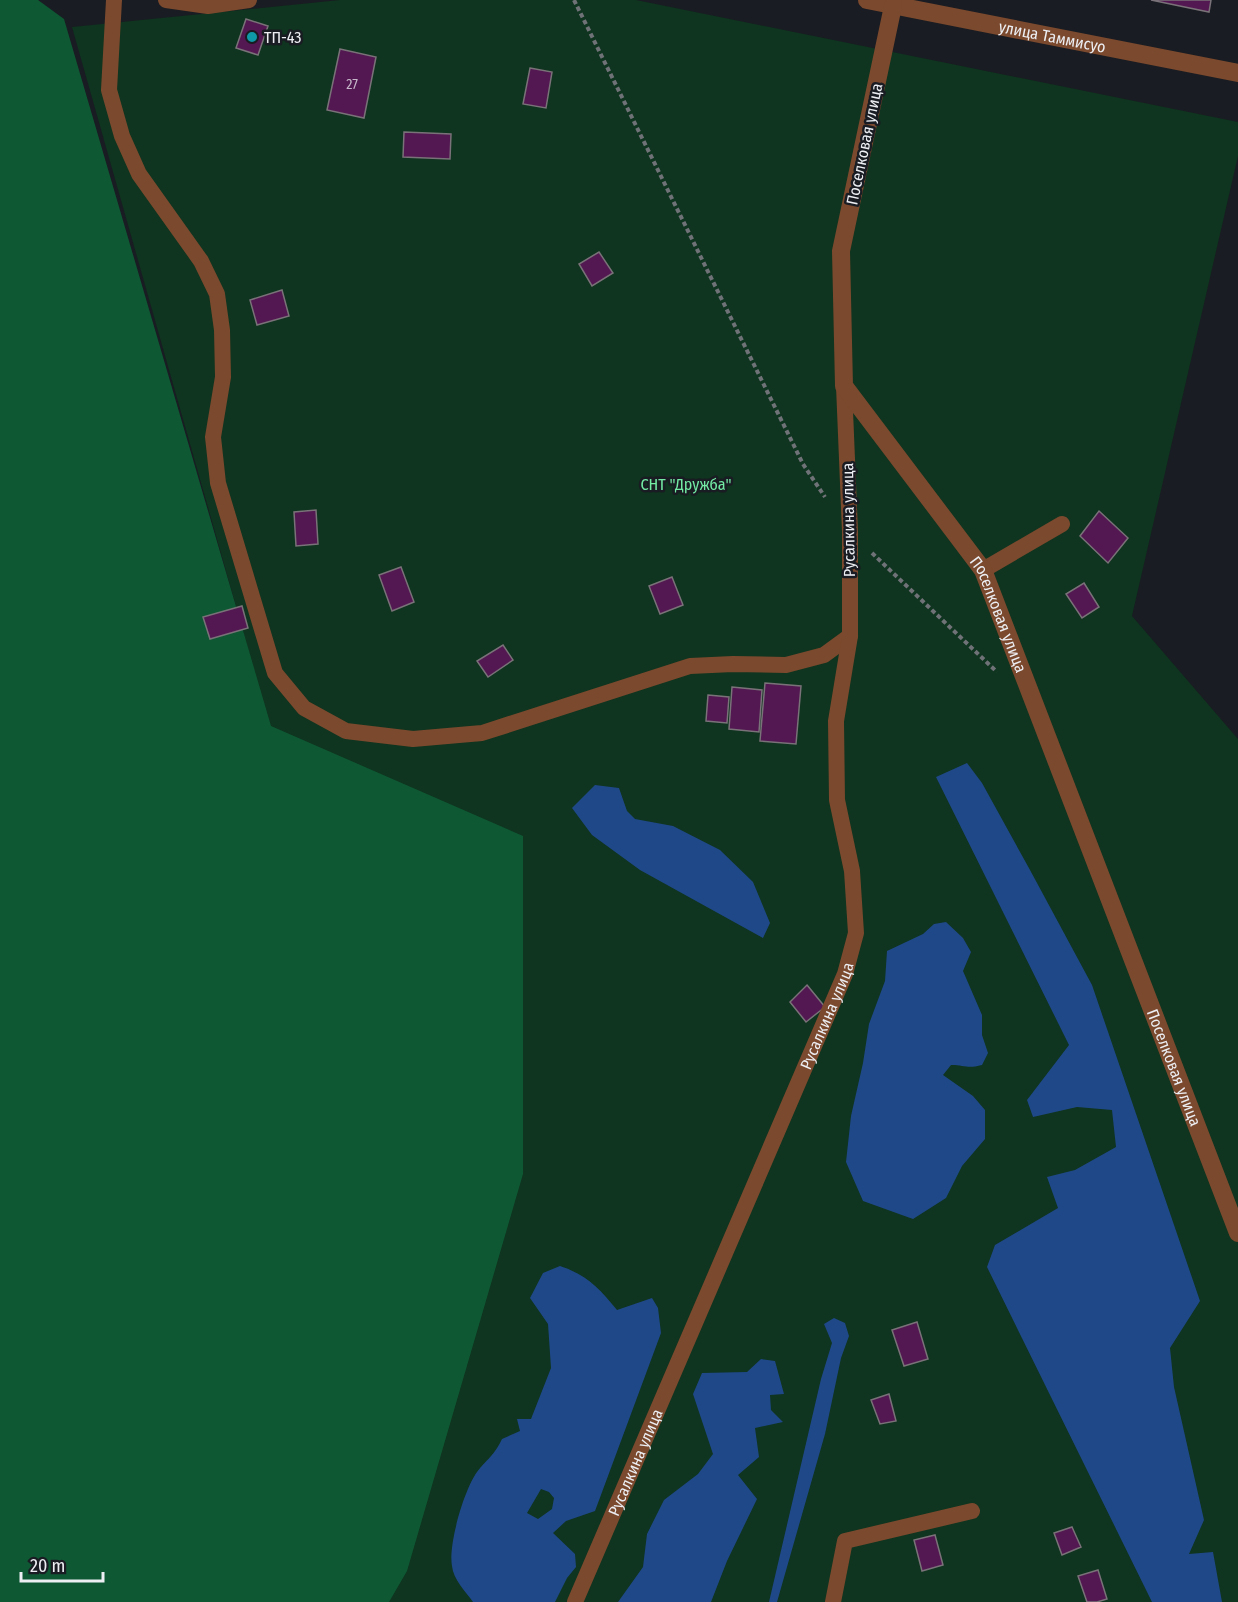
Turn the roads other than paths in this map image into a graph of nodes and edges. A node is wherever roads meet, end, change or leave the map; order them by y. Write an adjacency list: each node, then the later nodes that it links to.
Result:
1 (114, 0): 11 (lane)
2 (166, 0): 3 (lane)
3 (249, 0)
4 (867, 0): 5 (street, улица Таммисуо)
5 (893, 6): 6 (street, улица Таммисуо); 8 (street, Поселковая улица)
6 (928, 7): 7 (street, улица Таммисуо)
7 (1238, 73)
8 (844, 386): 10 (street, Поселковая улица); 11 (lane, Русалкина улица)
9 (1062, 524): 10 (lane)
10 (983, 570): 12 (street, Поселковая улица)
11 (850, 636): 14 (lane, Русалкина улица)
12 (1238, 1233)
13 (972, 1511): 15 (lane)
14 (575, 1602)
15 (833, 1602)

